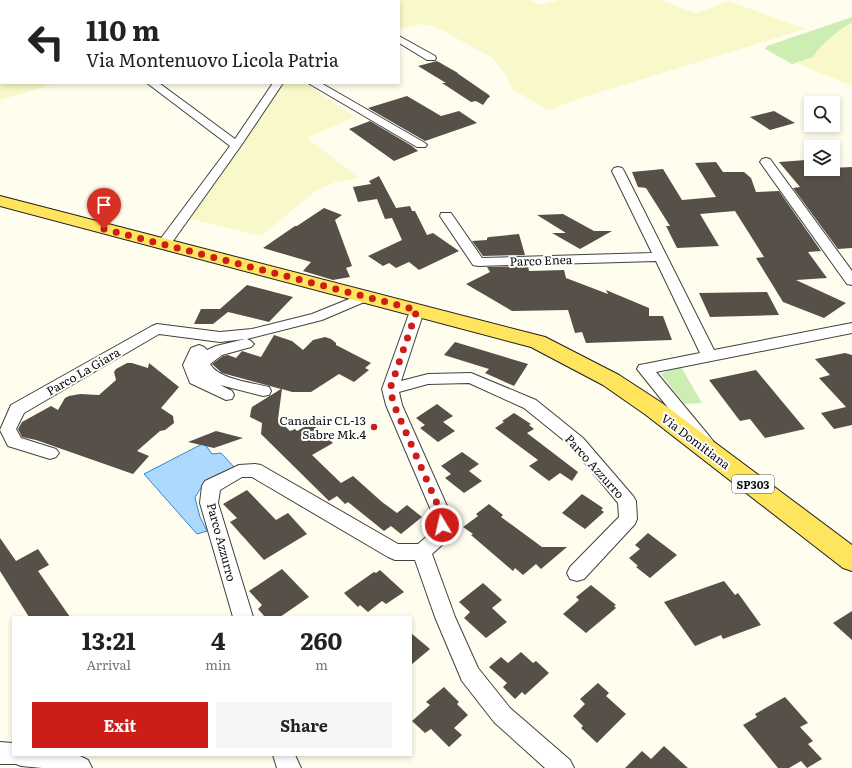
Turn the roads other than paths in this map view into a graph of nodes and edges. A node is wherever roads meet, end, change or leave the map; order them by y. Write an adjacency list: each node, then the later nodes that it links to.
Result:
1 (400, 40): 2 (street)
2 (431, 58)
3 (153, 84): 6 (street)
4 (277, 84): 6 (street)
5 (315, 84): 7 (street)
6 (236, 145): 12 (street)
7 (421, 145)
8 (766, 162): 14 (street)
9 (618, 171): 13 (street)
10 (0, 201): 12 (main road, SP303)
11 (446, 216): 13 (street, Parco Enea)
12 (163, 245): 15 (main road, SP303)
13 (660, 257): 20 (street)
14 (852, 280)
15 (364, 297): 16 (main road, SP303); 17 (street, Parco La Giara)
16 (417, 310): 21 (street); 25 (main road, Via Domitiana / SP303)
17 (282, 326): 19 (street, Parco La Giara); 22 (street, Parco La Giara)
18 (852, 328): 20 (street)
19 (220, 337): 23 (street, Parco La Giara); 24 (street, Parco La Giara)
20 (709, 356): 25 (street)
21 (390, 389): 27 (street); 28 (street, Parco Azzurro)
22 (263, 391)
23 (226, 395)
24 (50, 452)
25 (717, 457): 26 (main road, Via Domitiana / SP303)
26 (847, 550)
27 (422, 552): 29 (street, Parco Azzurro); 34 (street)
28 (577, 573)
29 (243, 616)
30 (0, 753): 31 (street)
31 (12, 754)
32 (30, 756): 33 (street)
33 (80, 768)
34 (562, 768)

